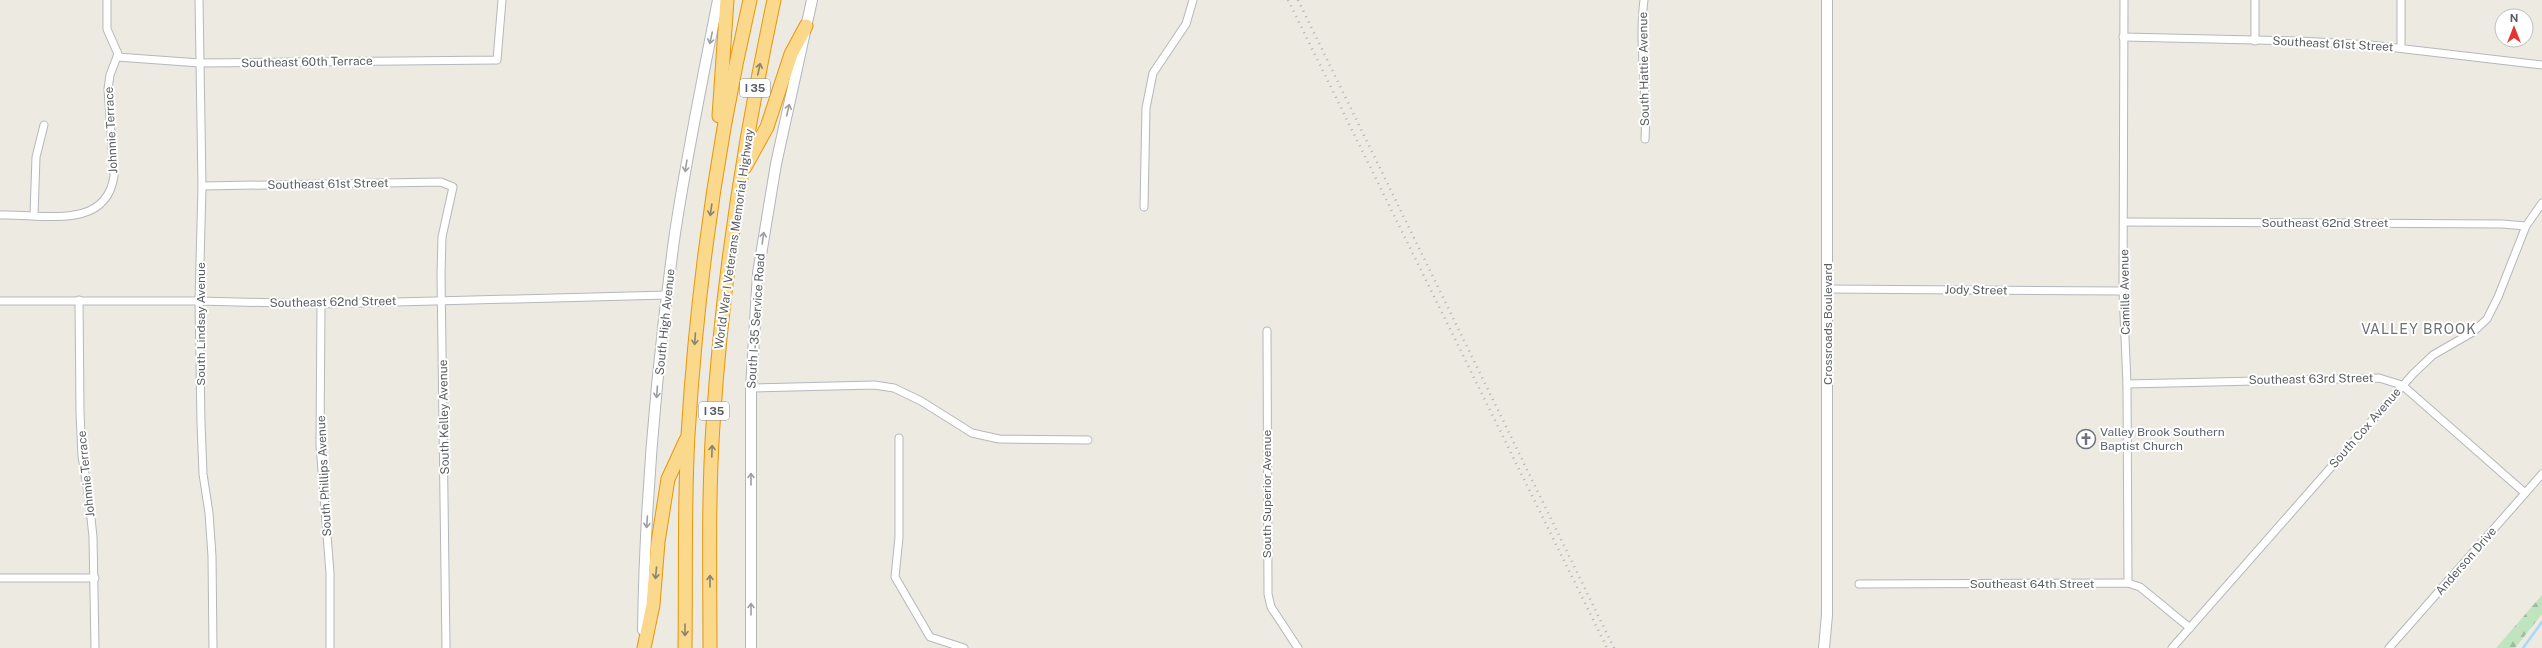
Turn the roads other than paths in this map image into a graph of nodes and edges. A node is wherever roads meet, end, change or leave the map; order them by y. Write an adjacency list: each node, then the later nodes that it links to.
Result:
1 (107, 0): 19 (street)
2 (199, 0): 20 (street, South Lindsay Avenue)
3 (502, 0): 20 (street, Southeast 60th Terrace)
4 (718, 0): 36 (main road, South High Avenue, one-way to 36)
5 (728, 0): 24 (highway)
6 (750, 0): 24 (highway, World War I Veterans Memorial Highway / I 35)
7 (774, 0): 25 (highway, World War I Veterans Memorial Highway / I 35, one-way to 7)
8 (812, 0): 15 (main road, South I-35 Service Road)
9 (1192, 0): 29 (street)
10 (1644, 0): 23 (street, South Hattie Avenue)
11 (1827, 0): 34 (main road, Crossroads Boulevard)
12 (2124, 0): 16 (street, Camille Avenue)
13 (2256, 0): 17 (street)
14 (2401, 0): 18 (street)
15 (806, 26): 25 (highway); 45 (main road, South I-35 Service Road, one-way to 15)
16 (2123, 37): 17 (street, Southeast 61st Street); 32 (street, Camille Avenue)
17 (2255, 40): 18 (street, Southeast 61st Street)
18 (2401, 48): 21 (street, Southeast 61st Street)
19 (117, 57): 20 (street, Southeast 60th Terrace); 31 (street, Johnnie Terrace)
20 (200, 64): 26 (street, South Lindsay Avenue)
21 (2542, 65)
22 (44, 125): 31 (street)
23 (1645, 139)
24 (716, 172): 46 (highway, World War I Veterans Memorial Highway / I 35, one-way to 46)
25 (740, 176): 62 (highway, World War I Veterans Memorial Highway / I 35, one-way to 25)
26 (202, 186): 27 (street, Southeast 61st Street); 40 (street, South Lindsay Avenue)
27 (453, 187): 38 (street, South Kelley Avenue)
28 (2542, 203): 33 (street, South Cox Avenue)
29 (1144, 208)
30 (0, 214): 31 (street, Johnnie Terrace)
31 (34, 215)
32 (2124, 222): 33 (street, Southeast 62nd Street); 35 (street, Camille Avenue)
33 (2526, 226): 44 (street, South Cox Avenue)
34 (1828, 289): 35 (street, Jody Street); 66 (main road, Crossroads Boulevard)
35 (2123, 291): 43 (street, Camille Avenue)
36 (667, 295): 38 (street, Southeast 62nd Street); 60 (main road, South High Avenue, one-way to 60)
37 (79, 300): 39 (street, Southeast 62nd Street); 40 (street, Southeast 62nd Street); 52 (street, Johnnie Terrace)
38 (442, 300): 41 (street, Southeast 62nd Street); 59 (street, South Kelley Avenue)
39 (0, 301)
40 (200, 301): 41 (street, Southeast 62nd Street); 57 (street, South Lindsay Avenue)
41 (321, 304): 58 (street, South Phillips Avenue)
42 (1267, 331): 65 (street, South Superior Avenue)
43 (2127, 384): 44 (street, Southeast 63rd Street); 53 (street, Camille Avenue)
44 (2402, 385): 50 (street, Southeast 63rd Street); 55 (street, South Cox Avenue)
45 (751, 388): 48 (street); 63 (main road, South I-35 Service Road, one-way to 45)
46 (688, 435): 60 (highway, one-way to 60); 61 (highway, World War I Veterans Memorial Highway / I 35, one-way to 61)
47 (899, 438): 64 (street)
48 (1088, 440)
49 (2542, 474): 50 (street, Anderson Drive)
50 (2525, 493): 68 (street, Anderson Drive)
51 (0, 578): 52 (street)
52 (95, 578): 56 (street, Johnnie Terrace)
53 (2128, 583): 54 (street, Southeast 64th Street); 55 (street, Southeast 64th Street)
54 (1859, 584)
55 (2190, 628): 67 (street, South Cox Avenue)
56 (95, 648)
57 (213, 648)
58 (330, 648)
59 (446, 648)
60 (644, 648)
61 (686, 648)
62 (710, 648)
63 (751, 648)
64 (964, 648)
65 (1298, 648)
66 (1824, 648)
67 (2172, 648)
68 (2389, 648)

